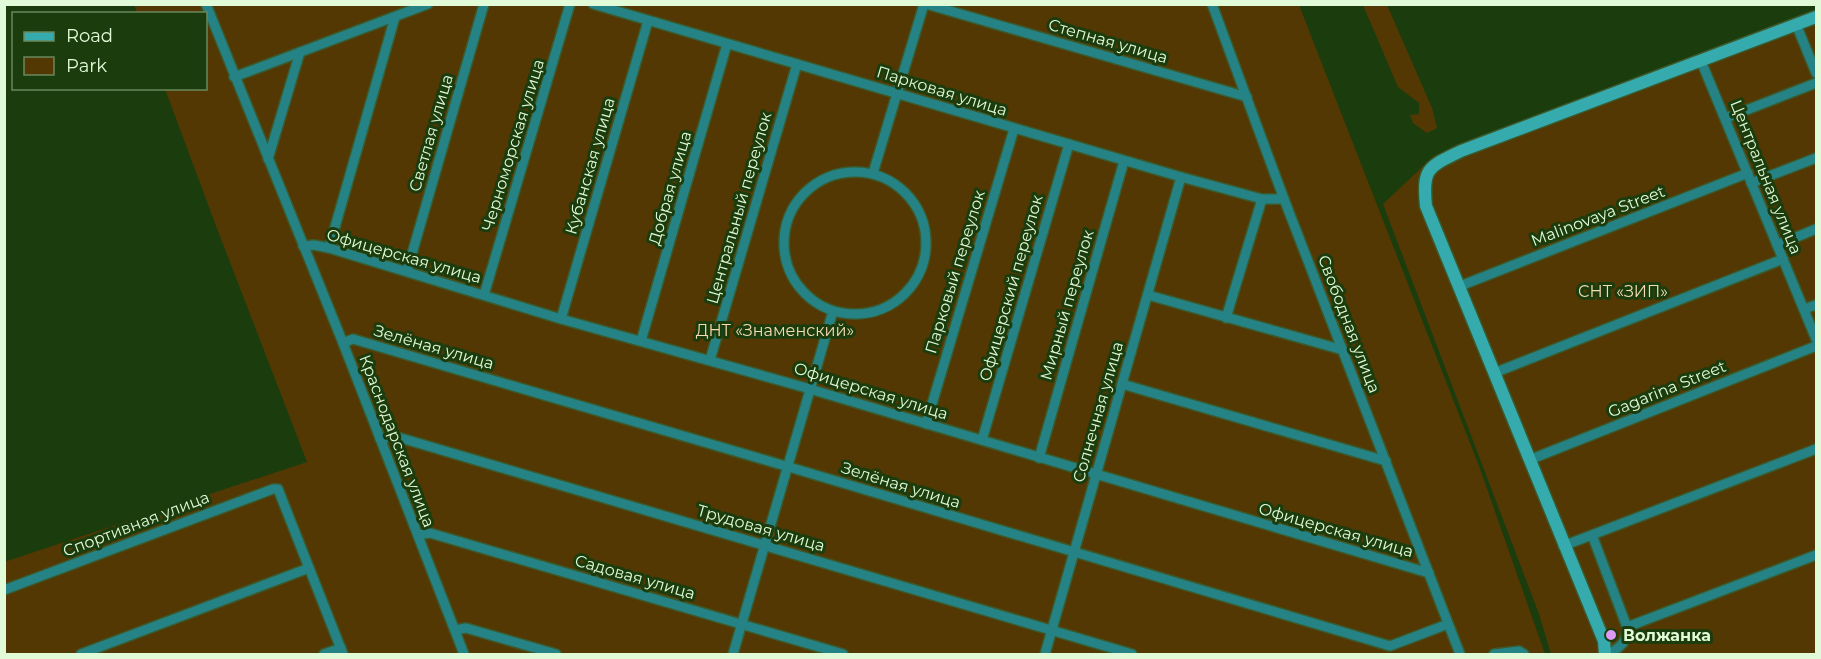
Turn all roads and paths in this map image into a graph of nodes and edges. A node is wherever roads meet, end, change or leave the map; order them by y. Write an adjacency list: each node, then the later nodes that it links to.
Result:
1 (206, 4): 17 (street, Краснодарская улица)
2 (428, 4): 9 (street)
3 (484, 4): 38 (street, Светлая улица)
4 (570, 4): 40 (street, Черноморская улица)
5 (593, 4): 10 (street, Парковая улица)
6 (925, 4): 19 (street); 20 (street, Степная улица)
7 (1212, 4): 20 (street, Свободная улица)
8 (1816, 16): 11 (street)
9 (395, 17): 13 (street); 36 (street)
10 (648, 21): 12 (street, Парковая улица); 46 (street, Кубанская улица)
11 (1796, 24): 14 (street); 16 (street)
12 (727, 44): 15 (street, Парковая улица); 48 (street, Добрая улица)
13 (300, 52): 17 (street); 25 (street)
14 (1701, 61): 21 (street, Центральная улица); 39 (street)
15 (797, 64): 19 (street, Парковая улица); 52 (street, Центральный переулок)
16 (1816, 73)
17 (234, 77): 25 (street, Краснодарская улица)
18 (1816, 83): 21 (street)
19 (898, 92): 22 (street, Парковая улица); 27 (street)
20 (1247, 97): 32 (street, Свободная улица)
21 (1726, 118): 28 (street, Центральная улица)
22 (1014, 129): 23 (street, Парковая улица); 56 (street, Парковый переулок)
23 (1069, 144): 26 (street, Парковая улица); 58 (street, Офицерский переулок)
24 (1816, 158): 30 (street)
25 (268, 159): 35 (street, Краснодарская улица)
26 (1124, 161): 29 (street, Парковая улица); 60 (street, Мирный переулок)
27 (873, 173): 44 (street); 44 (street)
28 (1748, 173): 30 (street, Центральная улица); 39 (street, Malinovaya Street)
29 (1182, 177): 31 (street, Парковая улица); 41 (street, Солнечная улица)
30 (1751, 183): 34 (street, Центральная улица)
31 (1263, 199): 32 (street, Парковая улица); 45 (street)
32 (1284, 199): 51 (street, Свободная улица)
33 (1816, 230): 34 (street)
34 (1777, 245): 37 (street, Центральная улица)
35 (303, 246): 36 (street, Офицерская улица); 49 (street, Краснодарская улица)
36 (329, 248): 38 (street, Офицерская улица)
37 (1783, 260): 43 (street, Центральная улица); 53 (street)
38 (407, 270): 40 (street, Офицерская улица)
39 (1460, 286): 53 (street)
40 (484, 295): 46 (street, Офицерская улица)
41 (1148, 295): 45 (street); 54 (street, Солнечная улица)
42 (1816, 305): 43 (street)
43 (1804, 309): 47 (street, Центральная улица)
44 (833, 311): 55 (street)
45 (1226, 318): 51 (street)
46 (561, 319): 48 (street, Офицерская улица)
47 (1816, 339)
48 (641, 341): 52 (street, Офицерская улица)
49 (342, 343): 57 (street, Краснодарская улица); 63 (street, Зелёная улица)
50 (1816, 346): 61 (street, Gagarina Street)
51 (1343, 350): 62 (street, Свободная улица)
52 (710, 360): 55 (street, Офицерская улица)
53 (1494, 373): 61 (street)
54 (1122, 384): 62 (street); 64 (street, Солнечная улица)
55 (811, 389): 56 (street, Офицерская улица); 63 (street)
56 (926, 424): 58 (street, Офицерская улица)
57 (380, 439): 65 (street, Краснодарская улица); 67 (street, Трудовая улица)
58 (982, 440): 60 (street, Офицерская улица)
59 (1816, 449): 66 (street)
60 (1039, 458): 64 (street, Офицерская улица)
61 (1529, 460): 68 (street)
62 (1386, 461): 72 (street, Свободная улица)
63 (789, 467): 67 (street); 69 (street, Зелёная улица)
64 (1096, 474): 69 (street, Солнечная улица); 72 (street, Офицерская улица)
65 (418, 535): 74 (street, Садовая улица); 77 (street, Краснодарская улица)
66 (1592, 535): 68 (street); 76 (street)
67 (764, 544): 74 (street); 78 (street, Трудовая улица)
68 (1563, 546): 91 (street)
69 (1074, 553): 75 (street, Зелёная улица); 78 (street, Солнечная улица)
70 (1816, 555): 76 (street)
71 (309, 568): 73 (street, Спортивная улица); 79 (street); 80 (street)
72 (1429, 573): 75 (street, Свободная улица)
73 (4, 590)
74 (742, 624): 84 (street); 85 (street, Садовая улица)
75 (1448, 624): 88 (street, Свободная улица)
76 (1627, 627): 91 (street)
77 (455, 630): 82 (street, Краснодарская улица); 83 (street)
78 (1052, 631): 86 (street, Солнечная улица); 87 (street, Трудовая улица)
79 (342, 651): 81 (street)
80 (81, 654)
81 (324, 654)
82 (464, 654)
83 (556, 654)
84 (733, 654)
85 (843, 654)
86 (1045, 654)
87 (1132, 654)
88 (1460, 654)
89 (1494, 654): 90 (street)
90 (1524, 654)
91 (1607, 654)

